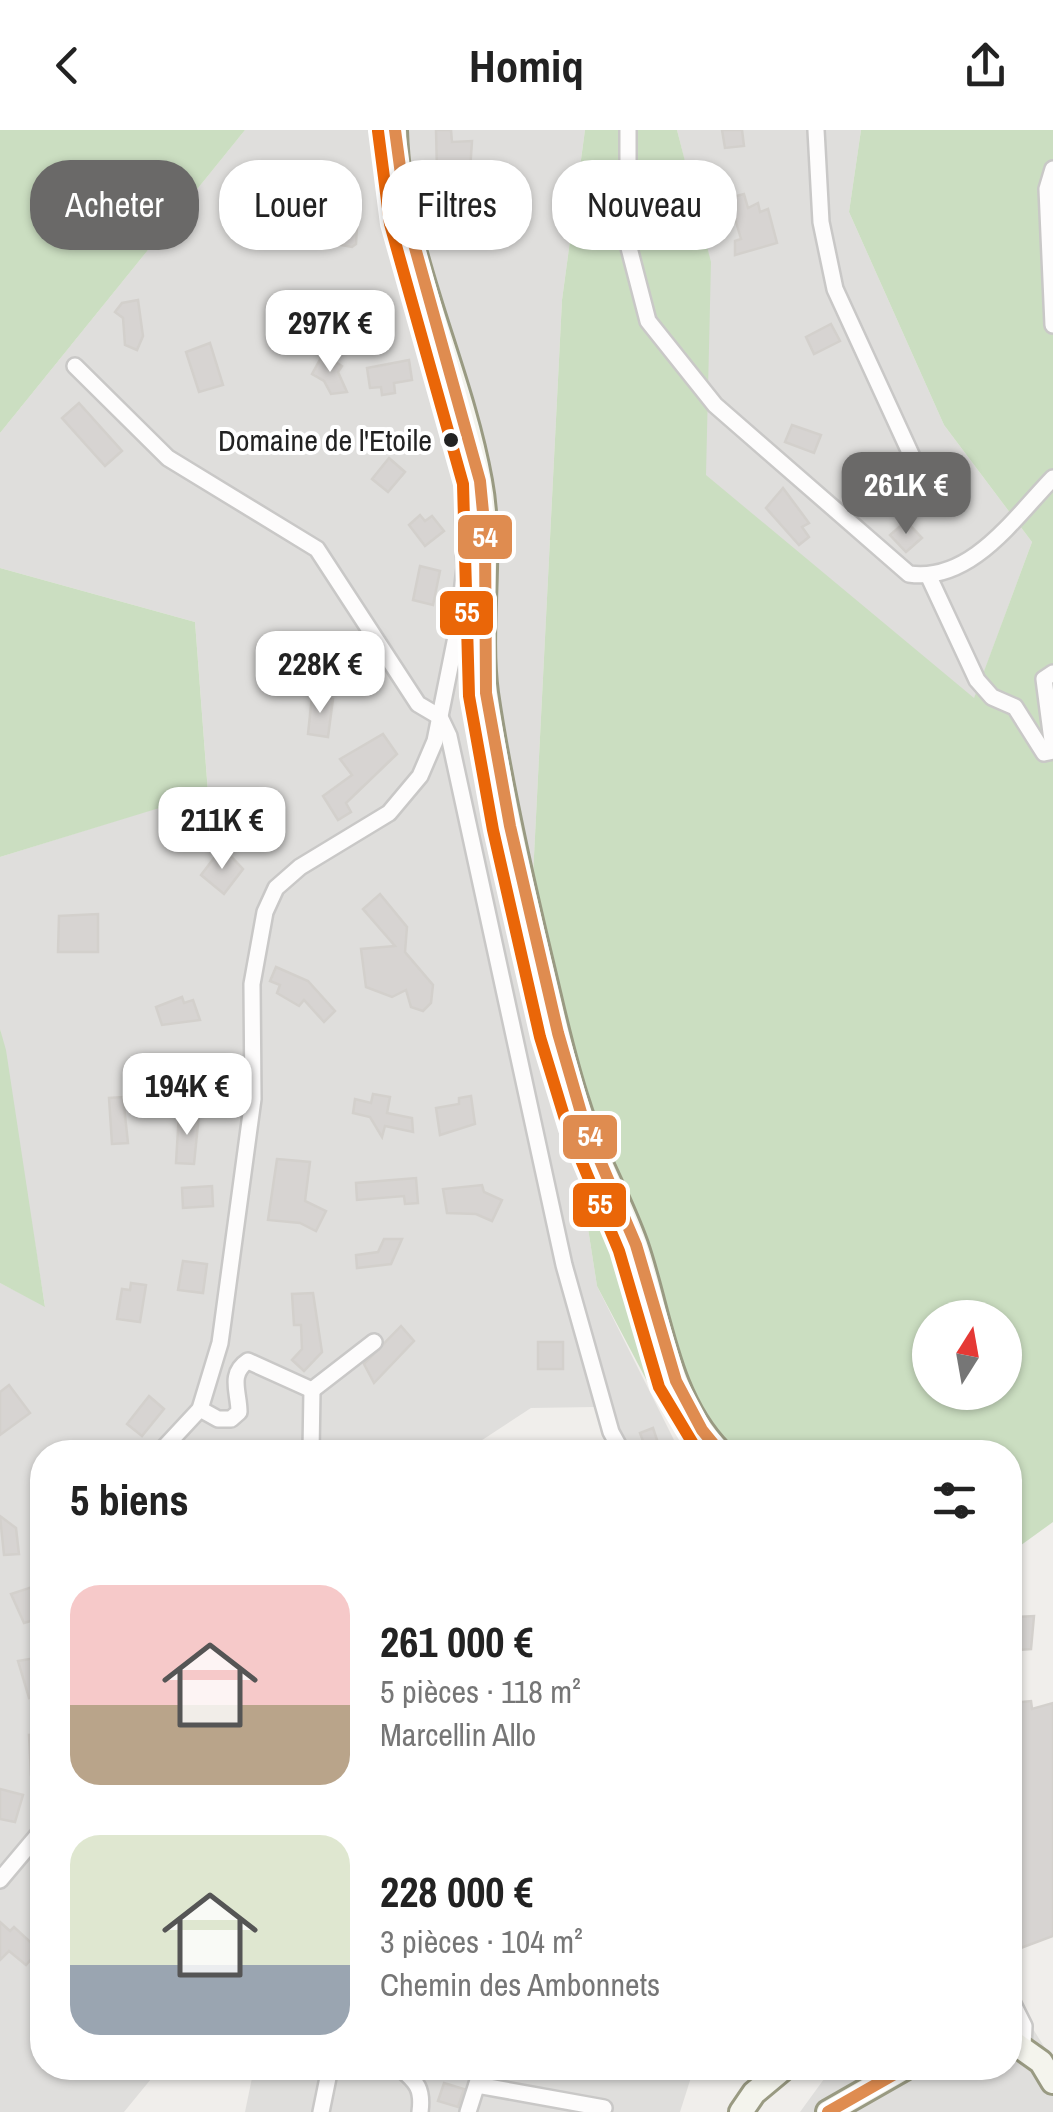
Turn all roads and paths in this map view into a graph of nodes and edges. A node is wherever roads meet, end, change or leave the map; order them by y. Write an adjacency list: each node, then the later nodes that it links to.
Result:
1 (395, 130): 8 (main road)
2 (628, 130): 10 (street)
3 (816, 130): 7 (street)
4 (1053, 169): 5 (street)
5 (1053, 326)
6 (75, 366): 12 (street)
7 (914, 461)
8 (480, 477): 12 (street); 20 (main road)
9 (1053, 478): 10 (street)
10 (929, 577): 13 (street)
11 (1053, 673): 13 (street)
12 (440, 717): 16 (street); 19 (street)
13 (1053, 750)
14 (374, 1342): 15 (street)
15 (312, 1390): 16 (street); 18 (street)
16 (200, 1409): 17 (street)
17 (171, 1440)
18 (311, 1440)
19 (615, 1440)
20 (711, 1440)
21 (30, 1844): 22 (street)
22 (0, 1880)
23 (1022, 2022): 24 (street)
24 (1023, 2047): 30 (main road)
25 (328, 2080): 33 (street)
26 (414, 2080): 34 (street)
27 (478, 2080): 31 (street)
28 (770, 2080): 36 (main road)
29 (884, 2080): 37 (main road)
30 (1053, 2082)
31 (476, 2085): 32 (street); 35 (street)
32 (604, 2108)
33 (321, 2112)
34 (420, 2112)
35 (468, 2112)
36 (741, 2112)
37 (828, 2112)

